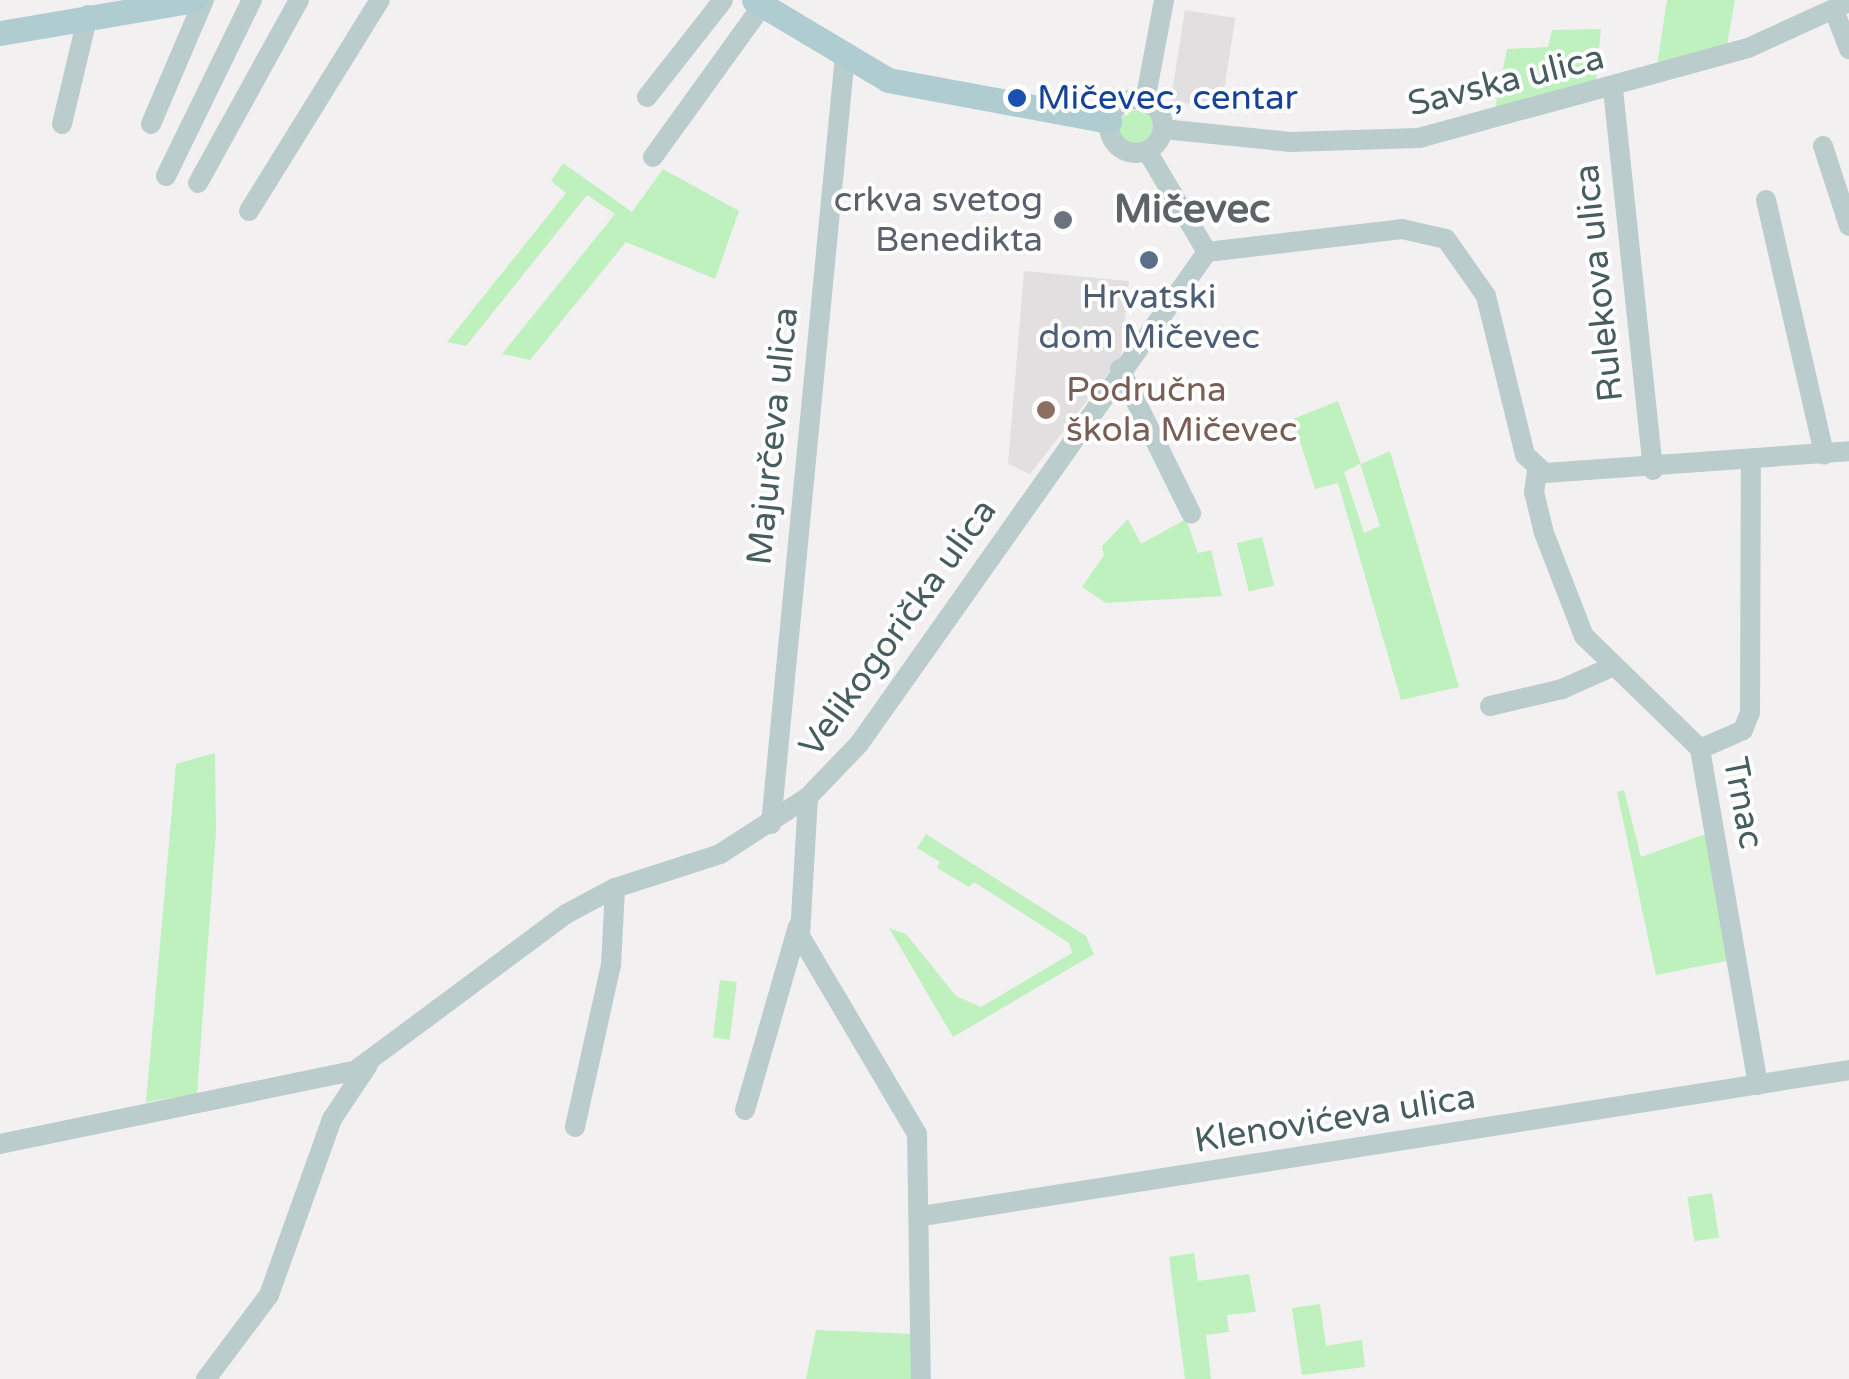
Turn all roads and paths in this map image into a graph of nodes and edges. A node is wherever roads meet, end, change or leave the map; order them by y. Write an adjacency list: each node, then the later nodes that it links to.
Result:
1 (195, 0): 10 (main road)
2 (204, 0): 19 (street)
3 (252, 0): 24 (street)
4 (299, 0): 25 (street)
5 (380, 0): 27 (street)
6 (723, 0): 15 (street)
7 (1164, 0): 16 (street)
8 (759, 2): 13 (main road); 23 (street)
9 (1841, 6): 12 (street); 14 (street, Savska ulica)
10 (88, 16): 11 (main road); 18 (street)
11 (0, 33)
12 (1849, 49)
13 (845, 54): 17 (main road); 41 (street, Majurčeva ulica)
14 (1613, 89): 20 (street, Savska ulica); 34 (street, Rulekova ulica)
15 (647, 98)
16 (1146, 101): 17 (street); 20 (street)
17 (1109, 121): 22 (street)
18 (62, 124)
19 (150, 124)
20 (1164, 128): 22 (street)
21 (1823, 146): 28 (street)
22 (1147, 152): 29 (street)
23 (654, 157)
24 (166, 176)
25 (198, 182)
26 (1766, 200): 32 (street)
27 (249, 211)
28 (1849, 226)
29 (1207, 252): 30 (street, Velikogorička ulica); 35 (street, Trnac)
30 (1120, 370): 36 (street); 40 (street, Velikogorička ulica)
31 (1849, 451): 32 (street)
32 (1824, 454): 33 (street)
33 (1751, 461): 34 (street); 39 (street)
34 (1653, 470): 35 (street)
35 (1537, 471): 37 (street, Trnac)
36 (1191, 513)
37 (1614, 666): 38 (street); 39 (street, Trnac)
38 (1490, 706)
39 (1700, 748): 46 (street, Trnac)
40 (808, 798): 41 (street, Velikogorička ulica); 43 (street)
41 (771, 824): 42 (street, Velikogorička ulica)
42 (614, 888): 44 (street, Velikogorička ulica); 48 (street)
43 (798, 926): 47 (street); 50 (street)
44 (368, 1064): 49 (street, Velikogorička ulica); 51 (street)
45 (1849, 1070): 46 (street, Klenovićeva ulica)
46 (1758, 1085): 50 (street, Klenovićeva ulica)
47 (745, 1110)
48 (575, 1127)
49 (0, 1144)
50 (922, 1216): 52 (street)
51 (206, 1379)
52 (920, 1379)

